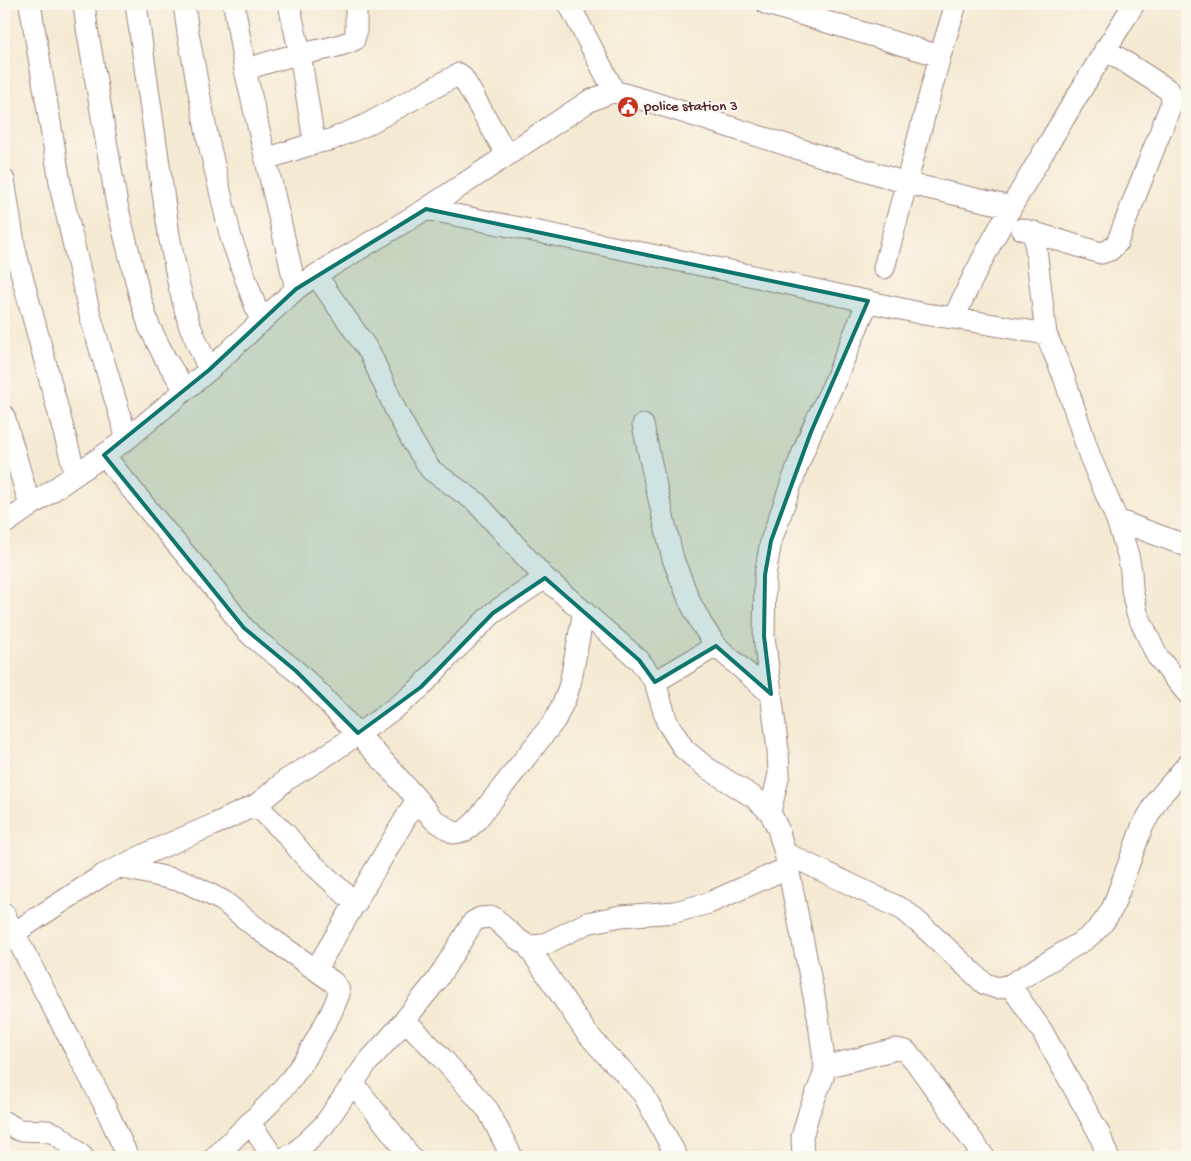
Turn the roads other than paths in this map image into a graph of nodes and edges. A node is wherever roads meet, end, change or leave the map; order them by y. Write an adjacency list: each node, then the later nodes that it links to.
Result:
1 (30, 4): 36 (street)
2 (84, 4): 33 (street)
3 (136, 4): 32 (street)
4 (184, 4): 30 (street)
5 (234, 4): 15 (street)
6 (289, 4): 13 (street)
7 (356, 4): 13 (street)
8 (569, 4): 16 (street)
9 (767, 4): 14 (street)
10 (956, 4): 14 (street)
11 (1134, 4): 12 (street)
12 (1105, 49): 23 (street); 24 (street)
13 (300, 54): 15 (street); 17 (street)
14 (940, 56): 21 (street)
15 (245, 70): 19 (street)
16 (614, 91): 18 (street); 21 (street)
17 (315, 143): 18 (street); 19 (street)
18 (507, 155): 22 (street)
19 (266, 159): 27 (street)
20 (4, 180): 38 (street)
21 (906, 183): 23 (street); 25 (street)
22 (426, 209): 26 (street); 28 (street)
23 (1007, 215): 24 (street); 29 (street)
24 (1034, 232): 31 (street)
25 (884, 268)
26 (316, 275): 27 (street); 43 (street)
27 (296, 289): 30 (street)
28 (868, 301): 29 (street); 48 (street)
29 (954, 318): 31 (street)
30 (261, 322): 32 (street)
31 (1046, 334): 40 (street)
32 (209, 370): 33 (street)
33 (185, 390): 36 (street)
34 (4, 416): 39 (street)
35 (644, 425): 45 (street)
36 (126, 439): 37 (street)
37 (104, 455): 38 (street); 49 (street)
38 (76, 473): 39 (street)
39 (30, 506): 41 (street)
40 (1117, 520): 42 (street); 47 (street)
41 (4, 524)
42 (1187, 546)
43 (545, 578): 44 (street); 49 (street)
44 (584, 611): 46 (street); 51 (street)
45 (716, 646): 46 (street); 48 (street)
46 (655, 682): 53 (street)
47 (1187, 693)
48 (771, 694): 53 (street)
49 (358, 733): 51 (street); 52 (street)
50 (1187, 765): 61 (street)
51 (417, 799): 56 (street)
52 (256, 804): 55 (street); 56 (street)
53 (770, 812): 54 (street)
54 (786, 861): 59 (street); 61 (street); 63 (street)
55 (120, 867): 58 (street); 60 (street)
56 (356, 904): 60 (street)
57 (4, 914): 58 (street)
58 (14, 933): 68 (street)
59 (528, 945): 62 (street); 74 (street)
60 (316, 969): 66 (street)
61 (1010, 984): 77 (street)
62 (405, 1020): 64 (street); 73 (street)
63 (825, 1067): 75 (street); 76 (street)
64 (353, 1083): 71 (street); 72 (street)
65 (4, 1122): 67 (street)
66 (250, 1123): 69 (street); 70 (street)
67 (83, 1157)
68 (128, 1157)
69 (215, 1157)
70 (273, 1157)
71 (286, 1157)
72 (411, 1157)
73 (512, 1157)
74 (677, 1157)
75 (803, 1157)
76 (984, 1157)
77 (1108, 1157)

